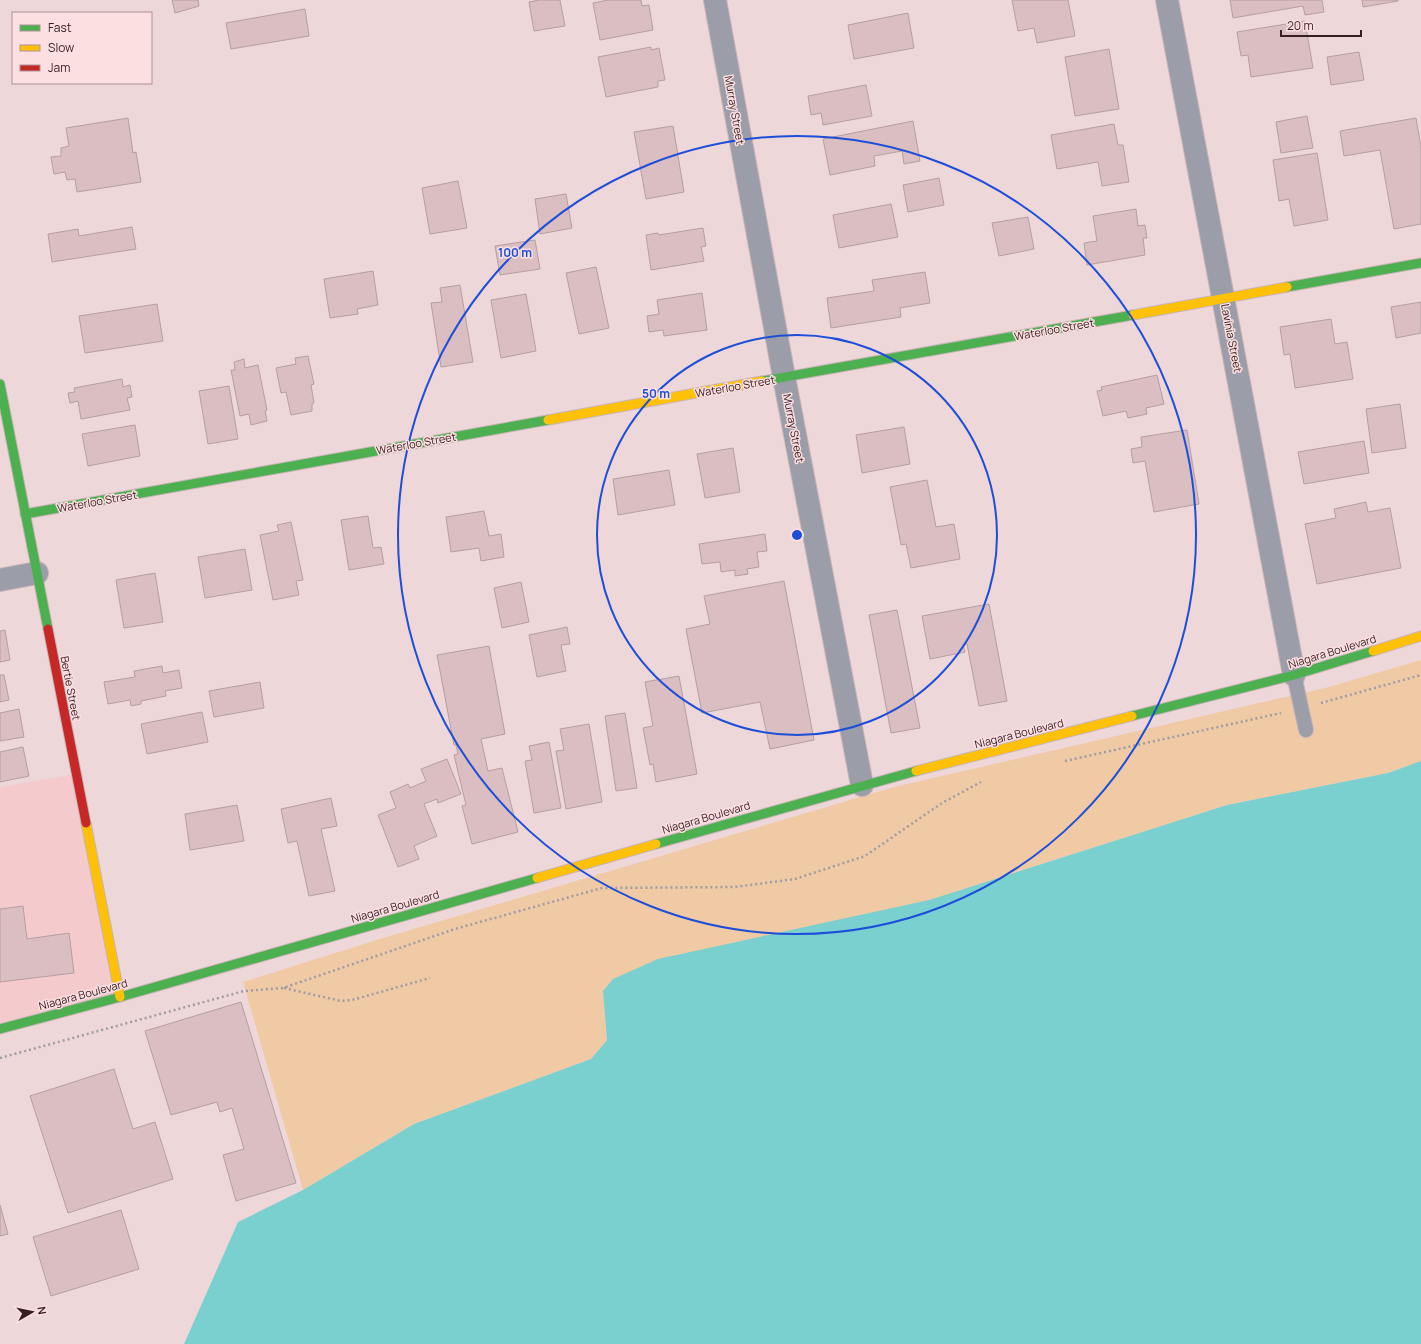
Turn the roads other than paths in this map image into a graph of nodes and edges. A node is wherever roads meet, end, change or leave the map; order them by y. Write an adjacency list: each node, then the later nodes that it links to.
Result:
1 (715, 0): 5 (street, Murray Street)
2 (1167, 0): 4 (street, Lavinia Street)
3 (1421, 263): 4 (street, Waterloo Street)
4 (1224, 298): 5 (street, Waterloo Street); 11 (street, Lavinia Street)
5 (784, 377): 7 (street, Waterloo Street); 13 (street, Murray Street)
6 (0, 384): 7 (street, Bertie Street)
7 (25, 514): 8 (street, Bertie Street)
8 (37, 573): 9 (street); 14 (street, Bertie Street)
9 (0, 580)
10 (1421, 636): 11 (street, Niagara Boulevard)
11 (1294, 675): 12 (lane); 13 (street, Niagara Boulevard)
12 (1306, 730)
13 (862, 785): 14 (street, Niagara Boulevard)
14 (120, 997): 15 (street, Niagara Boulevard)
15 (0, 1029)

